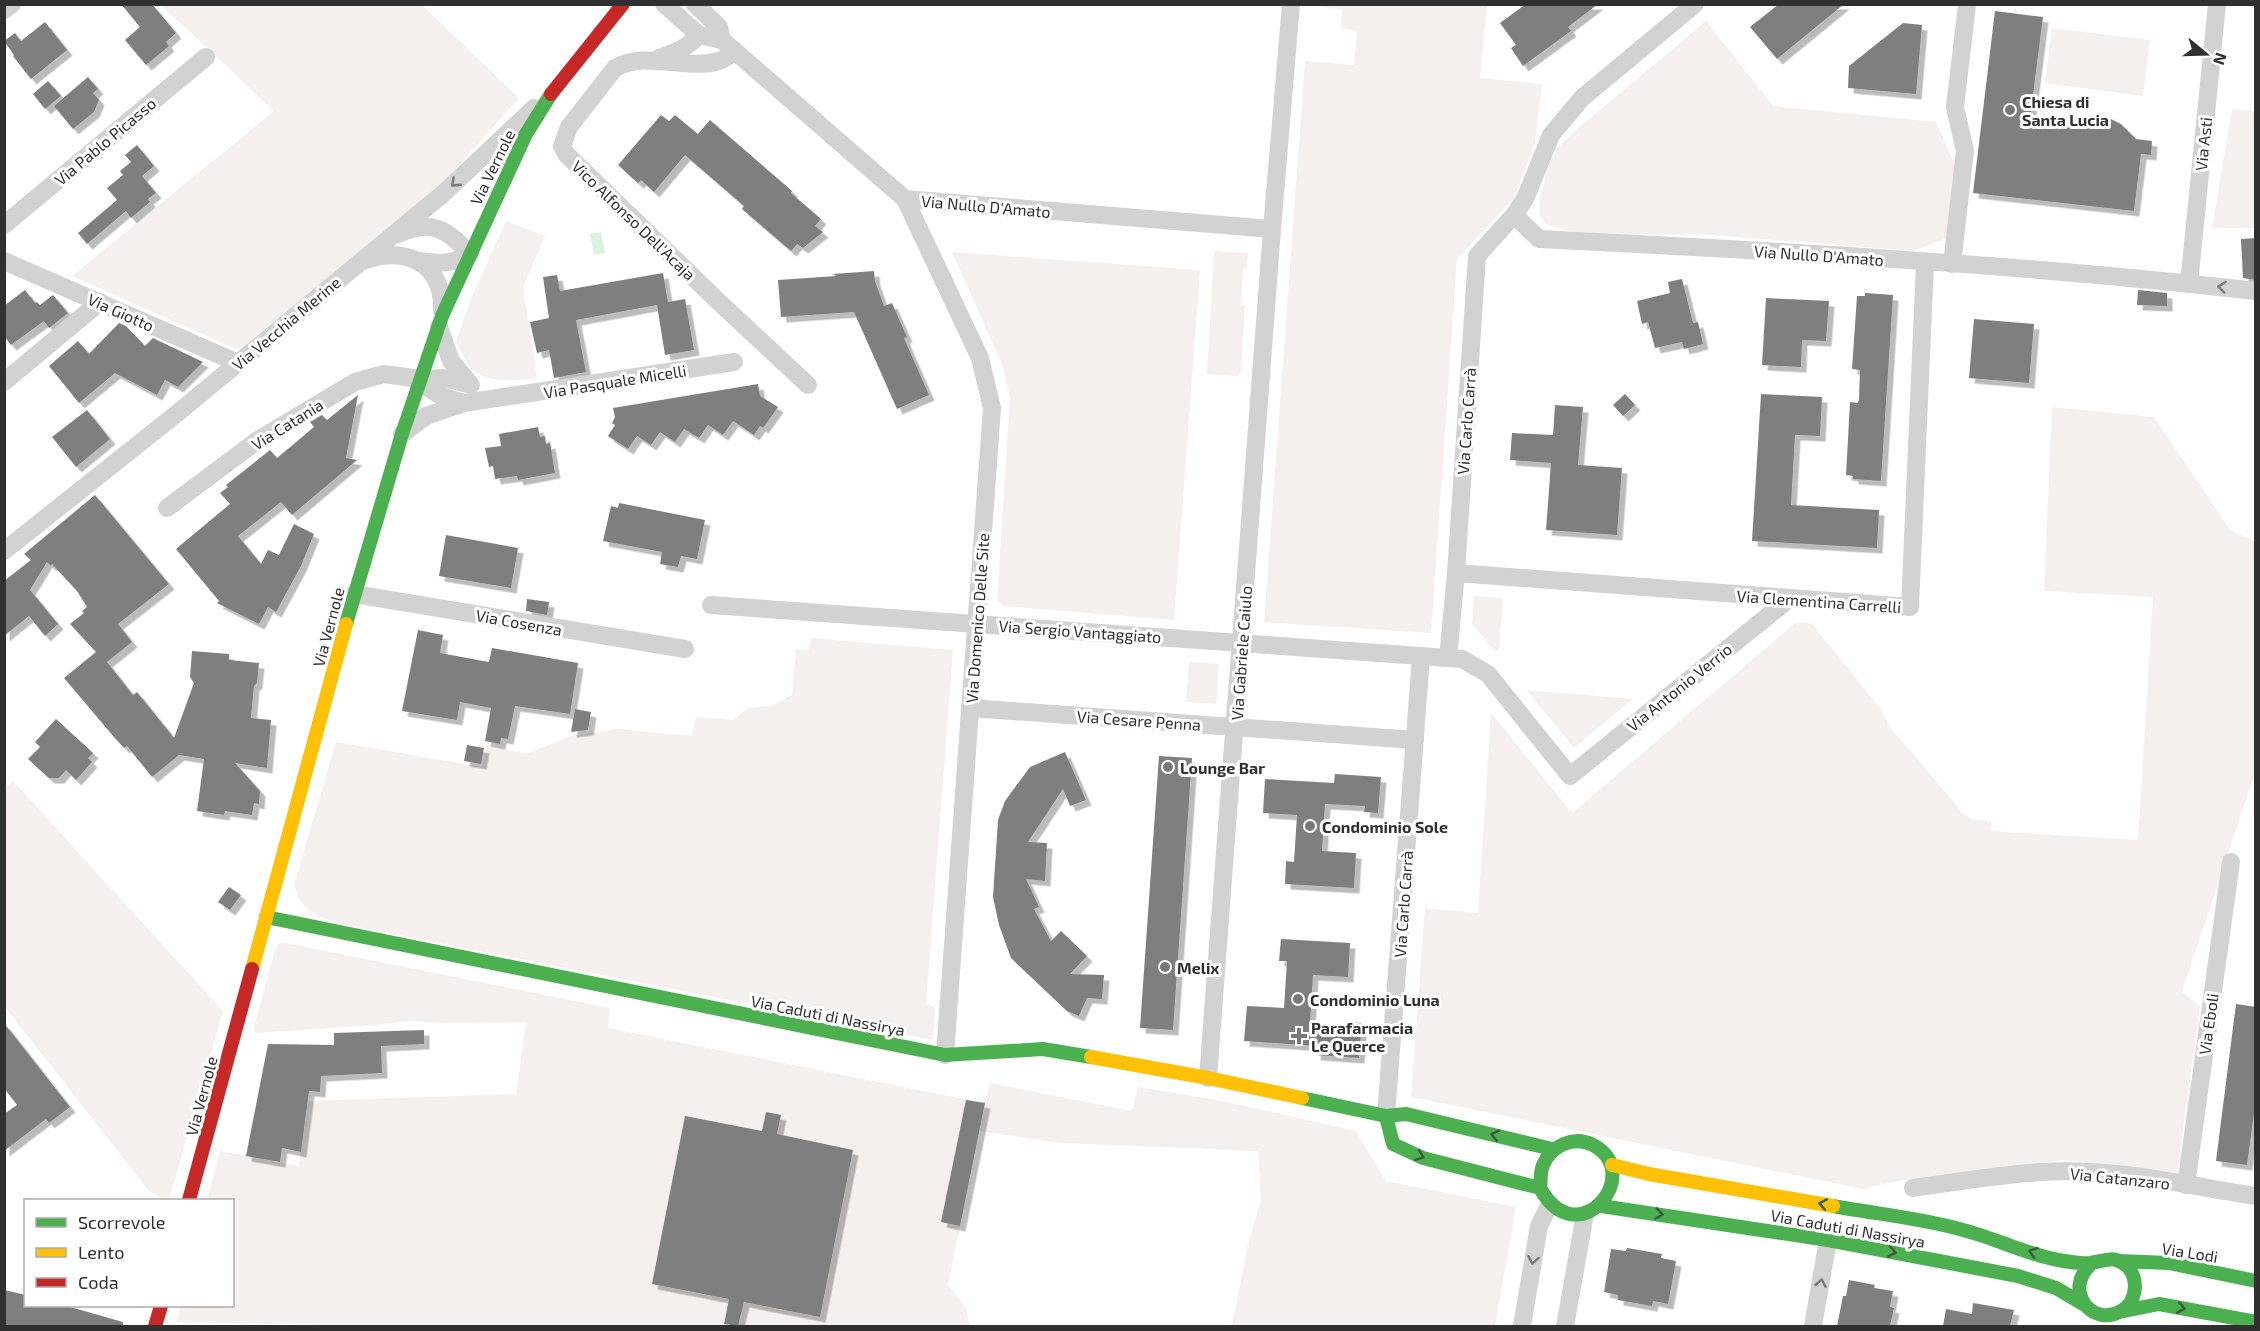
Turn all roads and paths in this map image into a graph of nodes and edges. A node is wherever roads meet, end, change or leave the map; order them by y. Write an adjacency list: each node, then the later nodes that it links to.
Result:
1 (12, 4): 9 (street)
2 (623, 4): 14 (street, Via Vernole)
3 (664, 4): 10 (street, Via Nullo D'Amato)
4 (695, 4): 11 (street, Via Nullo D'Amato)
5 (1292, 4): 18 (street, Via Gabriele Caiulo)
6 (1695, 4): 16 (street)
7 (2217, 4): 26 (street, Via Asti)
8 (1968, 5): 25 (street)
9 (4, 10)
10 (699, 35): 11 (street, Via Nullo D'Amato); 13 (street, Vico Alfonso Dell'Acaja)
11 (729, 46): 13 (street, Vico Alfonso Dell'Acaja); 15 (street, Via Nullo D'Amato)
12 (206, 57): 17 (street, Via Pablo Picasso)
13 (655, 59): 35 (street, Vico Alfonso Dell'Acaja)
14 (558, 84): 19 (street, Via Vecchia Merine, one-way to 19); 20 (street, Via Vernole)
15 (905, 199): 18 (street, Via Nullo D'Amato); 45 (street, Via Domenico Delle Site)
16 (1514, 215): 23 (street, Via Nullo D'Amato); 41 (street, Via Carlo Carrà)
17 (4, 225)
18 (1272, 229): 46 (street, Via Gabriele Caiulo)
19 (385, 240): 20 (street); 24 (street, Via Vecchia Merine)
20 (470, 254): 22 (street); 29 (street, Via Vernole)
21 (4, 261): 28 (street, Via Giotto)
22 (419, 261): 24 (street); 29 (street)
23 (1925, 263): 25 (street, Via Nullo D'Amato); 43 (street, Via Clementina Carrelli)
24 (356, 264): 31 (street, Via Vecchia Merine)
25 (1952, 264): 26 (street, Via Nullo D'Amato)
26 (2189, 284): 27 (street, Via Nullo D'Amato, one-way to 26)
27 (2256, 291)
28 (100, 302): 31 (street, Via Giotto); 33 (street)
29 (440, 322): 32 (street, Via Vernole); 34 (street)
30 (734, 362): 36 (street, Via Pasquale Micelli)
31 (238, 363): 40 (street, Via Vecchia Merine)
32 (420, 379): 34 (street); 37 (street, Via Pasquale Micelli); 38 (street, Via Vernole); 39 (street, Via Catania)
33 (4, 382)
34 (468, 384): 36 (street)
35 (808, 385)
36 (496, 398): 37 (street, Via Pasquale Micelli)
37 (464, 403): 38 (street, Via Pasquale Micelli)
38 (402, 434): 42 (street, Via Vernole)
39 (167, 508)
40 (4, 551)
41 (1456, 573): 43 (street, Via Clementina Carrelli); 49 (street, Via Carlo Carrà)
42 (354, 594): 47 (street, Via Cosenza); 55 (street, Via Vernole)
43 (1789, 599): 53 (street, Via Antonio Verrio)
44 (711, 605): 45 (street, Via Sergio Vantaggiato)
45 (976, 623): 46 (street, Via Sergio Vantaggiato); 50 (street, Via Domenico Delle Site)
46 (1241, 643): 48 (street, Via Sergio Vantaggiato); 51 (street, Via Gabriele Caiulo)
47 (685, 650)
48 (1421, 657): 49 (street, Via Sergio Vantaggiato); 52 (street, Via Carlo Carrà)
49 (1448, 658): 53 (street, Via Sergio Vantaggiato)
50 (970, 708): 51 (street, Via Cesare Penna); 56 (street, Via Domenico Delle Site)
51 (1235, 727): 52 (street, Via Cesare Penna); 57 (street, Via Gabriele Caiulo)
52 (1415, 740): 58 (street, Via Carlo Carrà)
53 (1570, 776)
54 (2231, 862): 61 (street, Via Eboli)
55 (266, 917): 56 (street, Via Caduti di Nassirya); 65 (street, Via Vernole)
56 (945, 1055): 57 (street, Via Caduti di Nassirya)
57 (1208, 1078): 58 (street, Via Caduti di Nassirya)
58 (1386, 1116): 59 (street, Via Caduti di Nassirya, one-way to 58); 62 (street, one-way to 62)
59 (1552, 1149): 60 (street, Via Caduti di Nassirya); 62 (street)
60 (1612, 1165): 67 (street); 70 (street, Via Caduti di Nassirya, one-way to 60)
61 (2186, 1185): 63 (street, Via Catanzaro); 64 (street, Via Catanzaro)
62 (1540, 1188): 66 (street)
63 (1913, 1188)
64 (2256, 1196)
65 (189, 1199)
66 (1550, 1204): 67 (street, Via Caduti di Nassirya); 77 (street, one-way to 77)
67 (1593, 1210): 68 (street, Via Caduti di Nassirya, one-way to 68); 78 (street)
68 (1828, 1240): 72 (street, Via Caduti di Nassirya, one-way to 72); 79 (street, one-way to 68)
69 (2119, 1261): 70 (street, Via Lodi); 71 (street, Via Lodi); 74 (street)
70 (2091, 1264): 72 (street)
71 (2256, 1281)
72 (2085, 1306): 74 (street); 80 (street)
73 (160, 1307): 76 (street)
74 (2121, 1313): 75 (street, one-way to 75); 81 (street)
75 (2256, 1322)
76 (155, 1326)
77 (1522, 1326)
78 (1564, 1326)
79 (1813, 1326)
80 (2091, 1326)
81 (2104, 1326)

